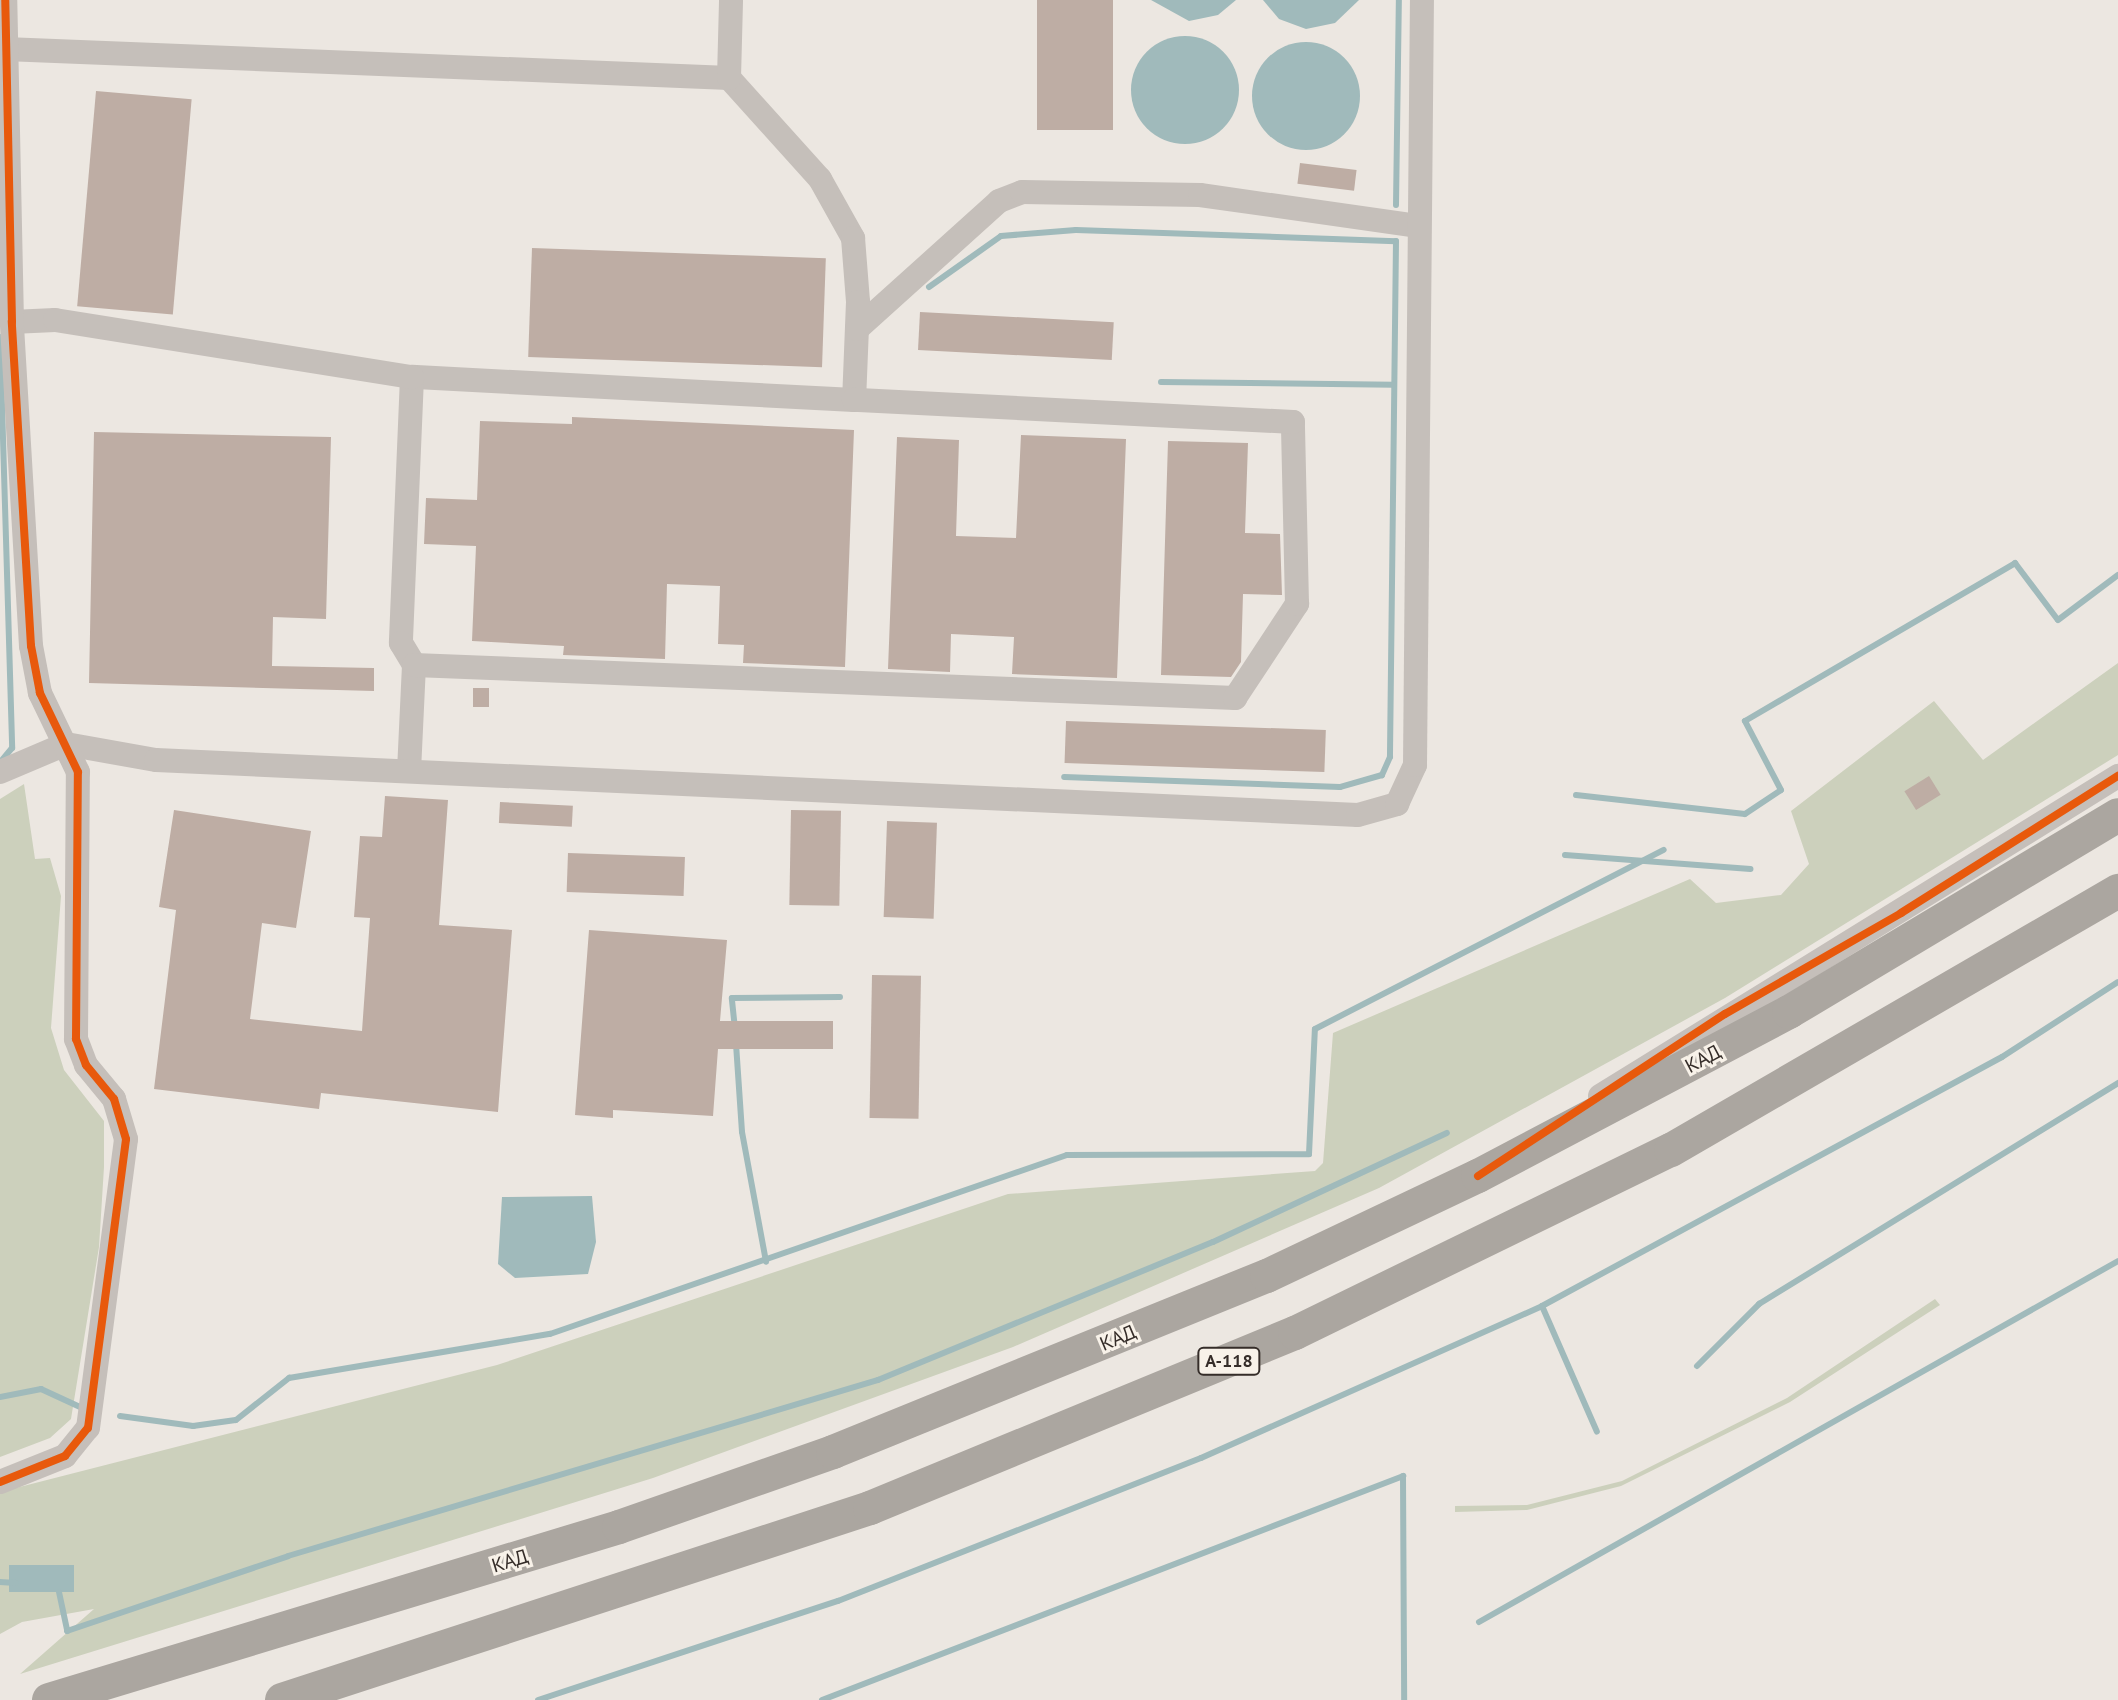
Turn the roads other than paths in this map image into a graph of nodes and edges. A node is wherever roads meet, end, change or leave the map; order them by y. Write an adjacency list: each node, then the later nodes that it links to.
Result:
1 (5, 0): 4 (street)
2 (731, 0): 5 (street)
3 (1422, 0): 6 (street)
4 (5, 49): 5 (street); 7 (street)
5 (729, 78): 8 (street)
6 (1419, 226): 8 (street); 13 (street)
7 (12, 322): 9 (street); 12 (street)
8 (857, 329): 10 (street)
9 (412, 377): 10 (street); 11 (street)
10 (854, 400): 11 (street)
11 (414, 665): 13 (street)
12 (66, 744): 13 (street); 14 (street); 19 (street)
13 (409, 771)
14 (0, 772)
15 (2118, 776): 18 (street)
16 (2118, 815): 18 (highway, КАД)
17 (2118, 891): 21 (highway, А-118)
18 (1478, 1176): 20 (highway, КАД)
19 (0, 1482)
20 (49, 1700)
21 (282, 1700)

